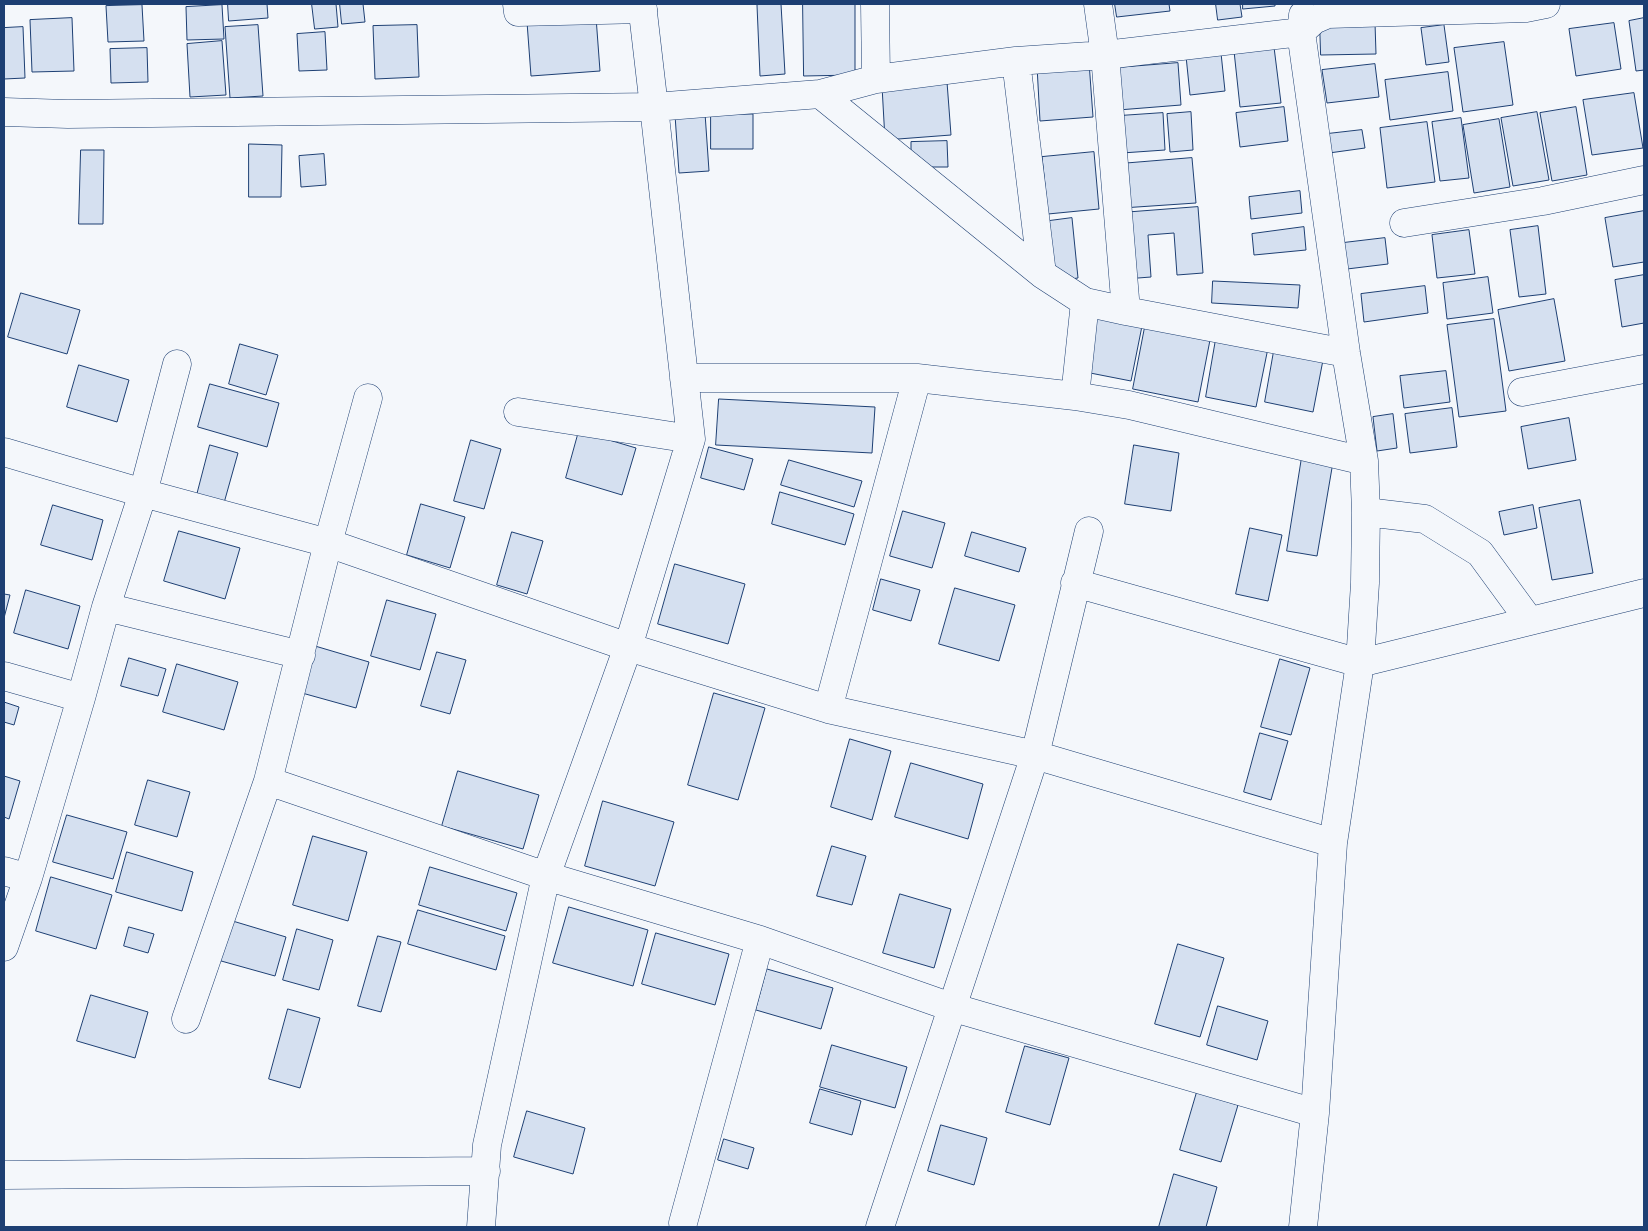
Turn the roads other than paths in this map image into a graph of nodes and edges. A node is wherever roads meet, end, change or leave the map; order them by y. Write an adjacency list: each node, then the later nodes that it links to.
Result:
1 (517, 4): 6 (street)
2 (874, 4): 10 (street)
3 (1098, 4): 8 (street)
4 (1303, 4): 7 (street)
5 (1546, 4): 7 (street)
6 (643, 6): 12 (street)
7 (1301, 32): 8 (street); 19 (street)
8 (1105, 55): 9 (street); 18 (street)
9 (1016, 61): 10 (street); 16 (street)
10 (876, 78): 11 (street)
11 (820, 94): 12 (street); 16 (street)
12 (654, 107): 13 (street); 22 (street)
13 (4, 112)
14 (1644, 180): 15 (street)
15 (1404, 223)
16 (1042, 274): 17 (street)
17 (1085, 302): 18 (street); 25 (street)
18 (1126, 311): 19 (street)
19 (1346, 352): 30 (street)
20 (177, 364): 31 (street)
21 (1644, 369): 24 (street)
22 (684, 378): 23 (street); 28 (street)
23 (917, 378): 25 (street); 44 (street)
24 (1522, 392)
25 (1075, 396): 30 (street)
26 (368, 398): 34 (street)
27 (518, 412): 28 (street)
28 (691, 439): 39 (street)
29 (4, 452): 31 (street)
30 (1364, 461): 32 (street)
31 (143, 493): 34 (street); 37 (street)
32 (1366, 512): 38 (street); 41 (street)
33 (1089, 531): 35 (street)
34 (328, 543): 39 (street); 40 (street)
35 (1075, 583): 41 (street); 45 (street)
36 (1644, 593): 38 (street)
37 (106, 607): 40 (street); 43 (street)
38 (1529, 620): 41 (street)
39 (628, 647): 44 (street); 49 (street)
40 (301, 655): 46 (street)
41 (1360, 663): 47 (street)
42 (4, 676): 43 (street)
43 (81, 698): 48 (street)
44 (828, 709): 45 (street)
45 (1034, 755): 47 (street); 52 (street)
46 (268, 781): 49 (street); 53 (street)
47 (1333, 843): 54 (street)
48 (16, 874): 51 (street)
49 (546, 876): 50 (street); 55 (street)
50 (760, 940): 52 (street); 57 (street)
51 (4, 947)
52 (952, 1007): 54 (street); 58 (street)
53 (186, 1019)
54 (1315, 1113): 60 (street)
55 (486, 1171): 56 (street); 59 (street)
56 (4, 1175)
57 (683, 1223)
58 (885, 1226)
59 (481, 1227)
60 (1303, 1227)

